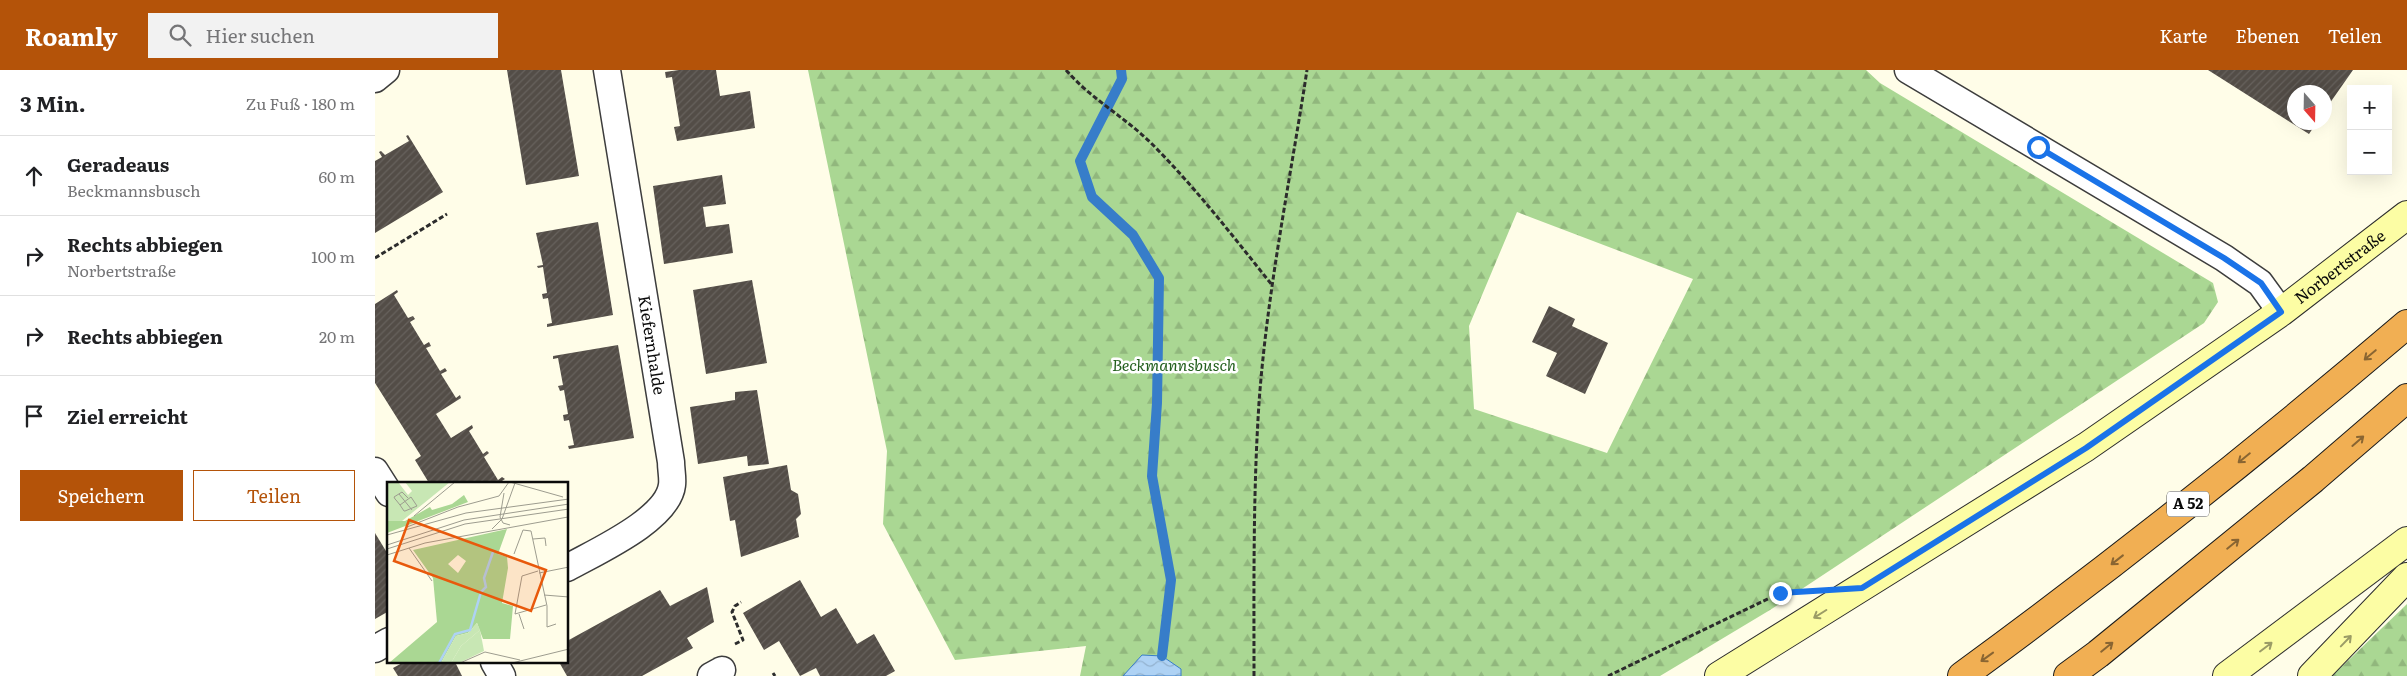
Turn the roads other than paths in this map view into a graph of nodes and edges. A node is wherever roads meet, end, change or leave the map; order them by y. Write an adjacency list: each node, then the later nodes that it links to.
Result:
1 (386, 70): 4 (street)
2 (607, 70): 12 (street, Kiefernhalde)
3 (1908, 70): 6 (street)
4 (375, 79)
5 (2407, 215): 6 (main road, Norbertstraße)
6 (2281, 312): 18 (main road, Norbertstraße, one-way to 18)
7 (2407, 324): 19 (highway, A 52, one-way to 19)
8 (2407, 398): 20 (highway, one-way to 8)
9 (375, 472): 10 (street)
10 (387, 490)
11 (2407, 541): 21 (main road, one-way to 11)
12 (569, 567)
13 (2407, 577): 22 (main road, one-way to 13)
14 (387, 642): 15 (street)
15 (375, 649)
16 (495, 664): 17 (street)
17 (502, 676)
18 (1719, 676)
19 (1962, 676)
20 (2068, 676)
21 (2227, 676)
22 (2312, 676)

